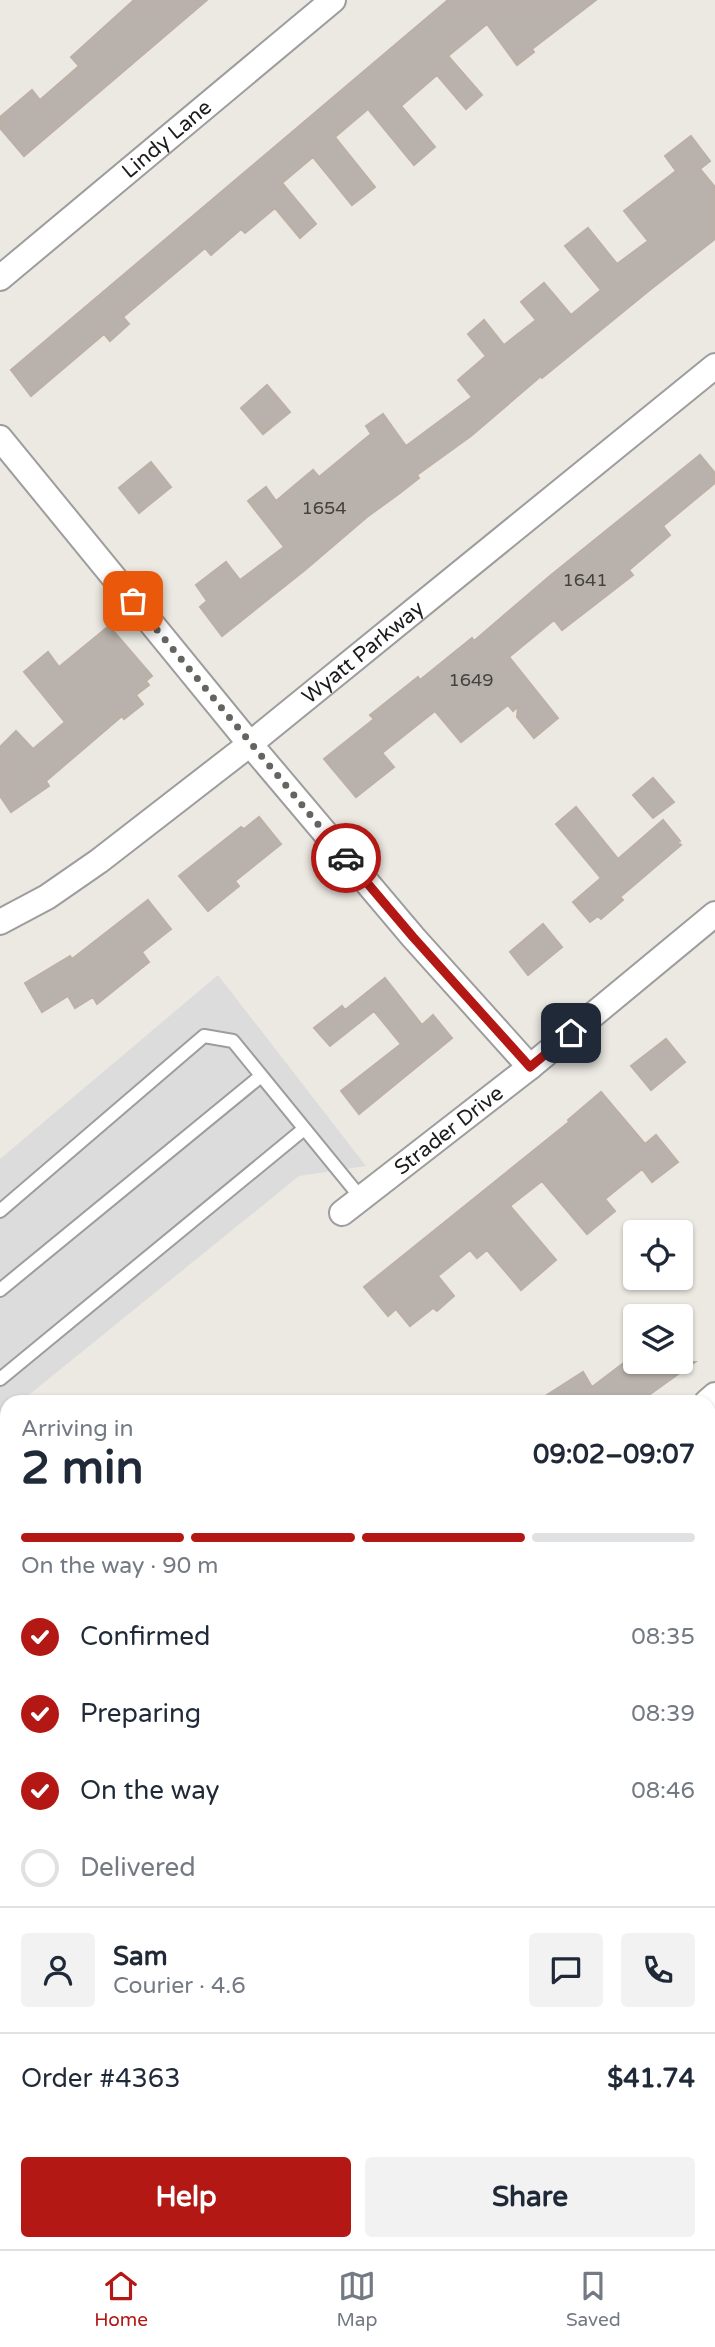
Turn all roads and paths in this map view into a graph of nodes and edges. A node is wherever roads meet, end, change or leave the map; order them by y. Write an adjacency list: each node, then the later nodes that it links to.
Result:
1 (332, 0): 2 (street, Lindy Lane)
2 (0, 278)
3 (715, 366): 5 (street, Wyatt Parkway)
4 (0, 439): 5 (street)
5 (250, 744): 7 (street, Wyatt Parkway); 8 (street)
6 (715, 914): 8 (street, Strader Drive)
7 (0, 922)
8 (530, 1067): 11 (street, Strader Drive)
9 (261, 1076): 10 (lane); 12 (lane); 13 (lane)
10 (304, 1129): 11 (lane); 14 (lane)
11 (352, 1205)
12 (0, 1211)
13 (0, 1290)
14 (0, 1379)

